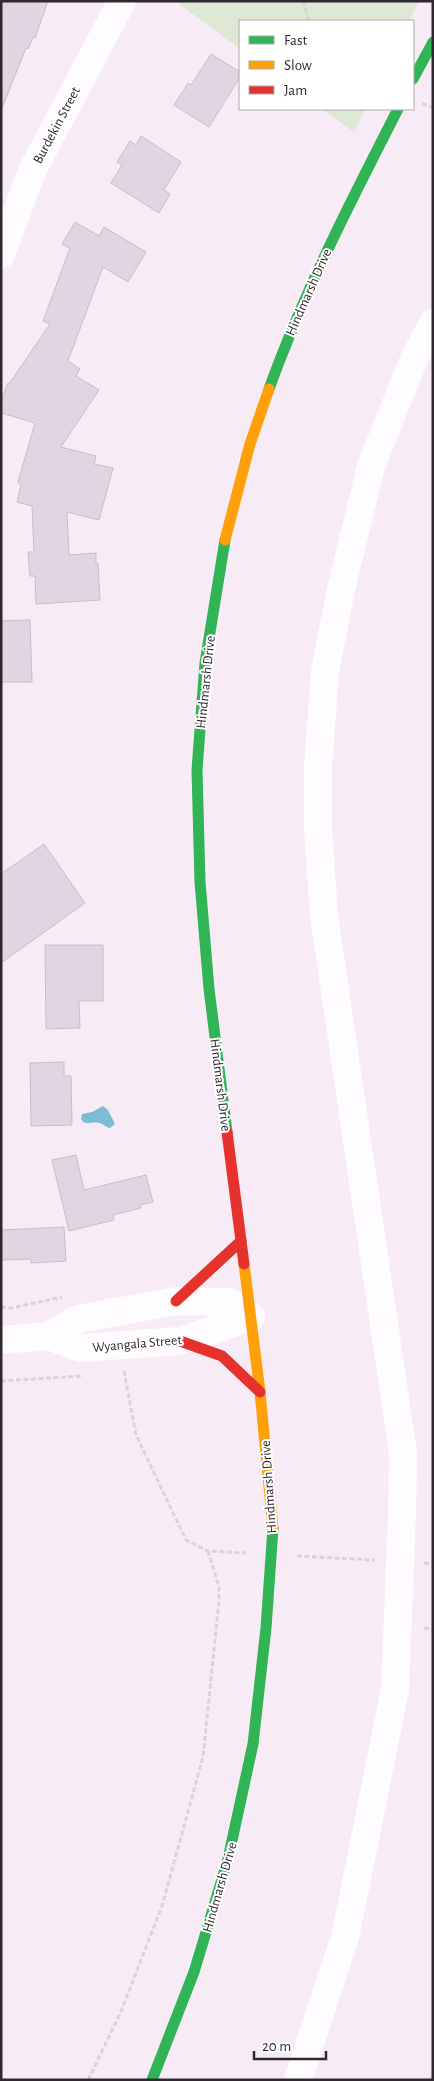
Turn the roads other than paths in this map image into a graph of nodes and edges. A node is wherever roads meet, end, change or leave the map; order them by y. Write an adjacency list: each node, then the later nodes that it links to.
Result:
1 (122, 1): 5 (street, Burdekin Street)
2 (433, 42): 3 (main road)
3 (414, 77)
4 (397, 111): 7 (main road, Hindmarsh Drive)
5 (1, 254)
6 (433, 323): 15 (street)
7 (241, 1241): 8 (main road); 9 (main road, Hindmarsh Drive)
8 (176, 1302): 9 (street, Wyangala Street); 10 (street, Wyangala Street)
9 (251, 1317): 12 (street, Wyangala Street); 13 (main road, Hindmarsh Drive)
10 (49, 1336): 11 (street, Wyangala Street); 12 (street, Wyangala Street)
11 (1, 1340)
12 (180, 1341): 13 (main road)
13 (260, 1392): 14 (main road, Hindmarsh Drive)
14 (152, 2080)
15 (298, 2080)

